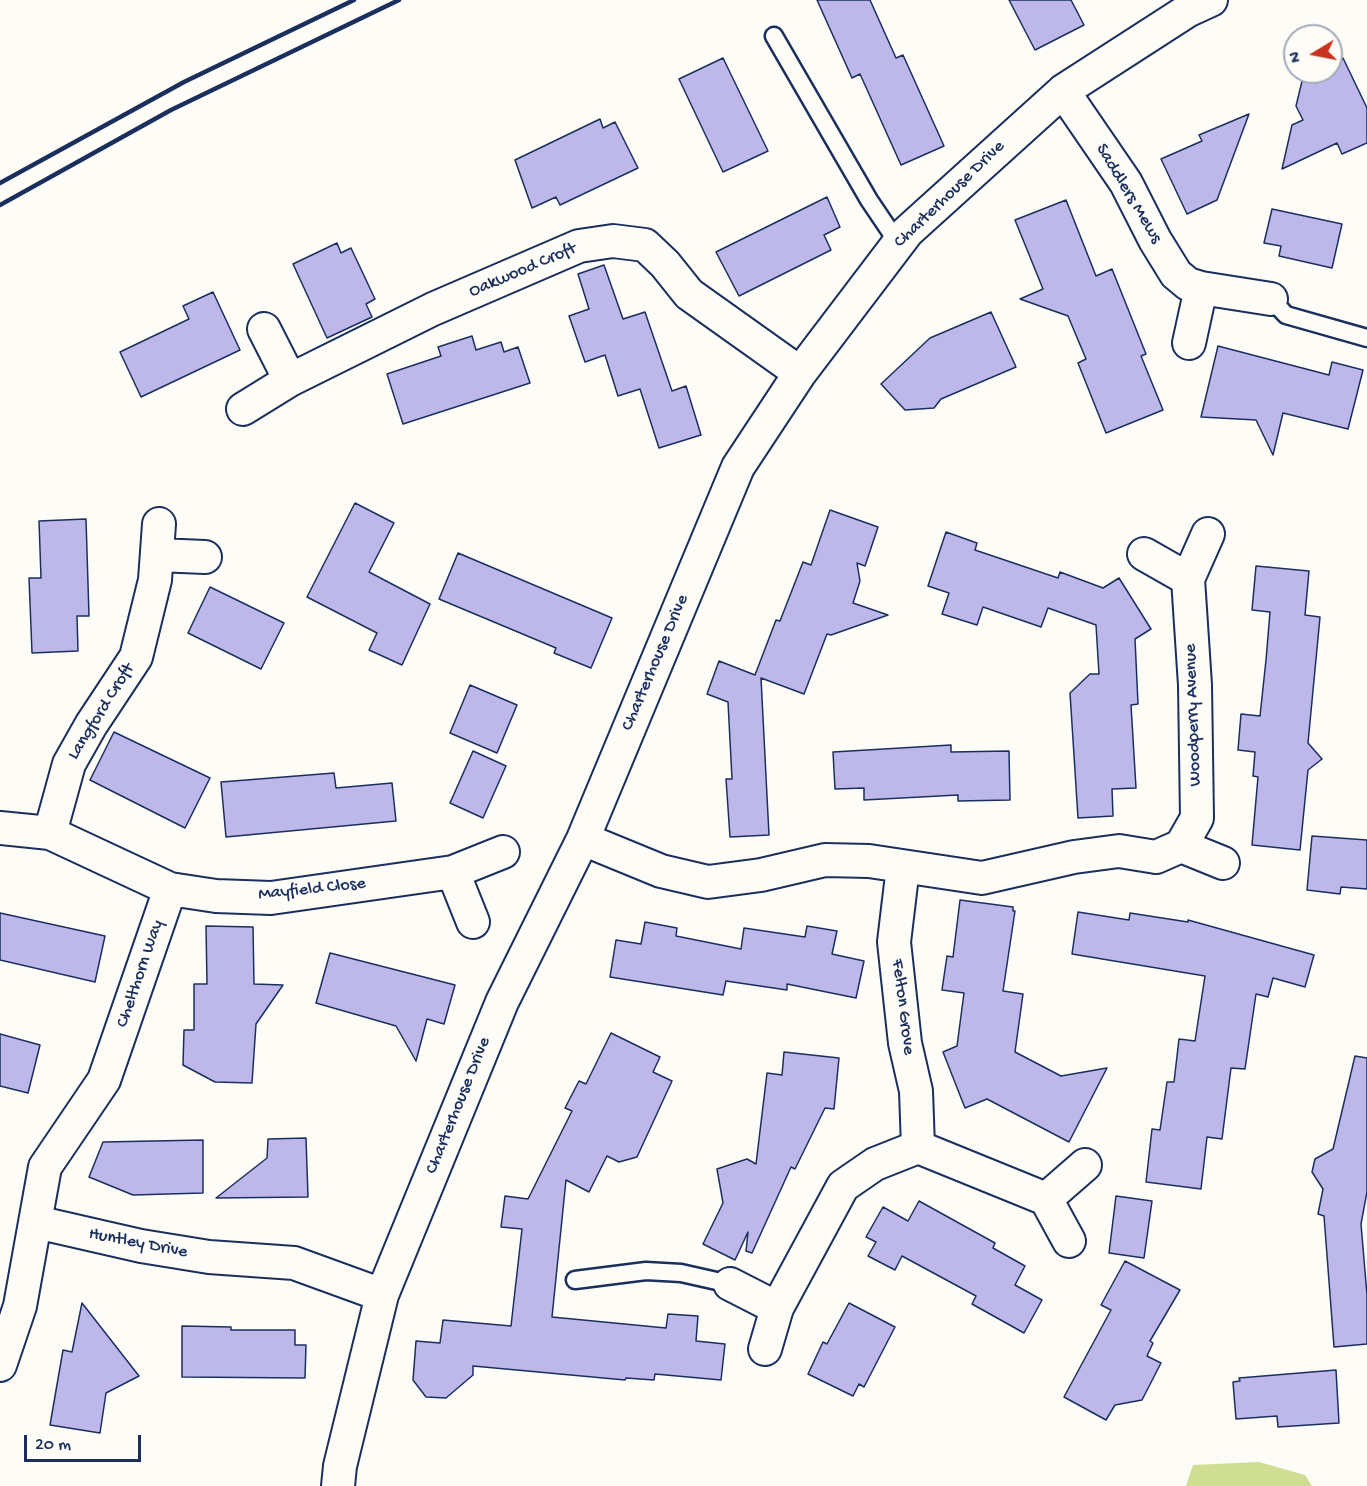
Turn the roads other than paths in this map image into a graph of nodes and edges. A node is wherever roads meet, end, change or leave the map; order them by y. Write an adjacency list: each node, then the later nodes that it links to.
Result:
1 (1211, 0): 3 (street, Charterhouse Drive)
2 (774, 36): 4 (lane)
3 (1063, 91): 4 (street, Charterhouse Drive); 5 (street, Saddlers Mews)
4 (898, 243): 10 (street, Charterhouse Drive)
5 (1201, 288): 6 (street, Saddlers Mews); 9 (street)
6 (1271, 299): 8 (lane)
7 (264, 329): 11 (street)
8 (1367, 338)
9 (1189, 343)
10 (800, 373): 11 (street, Oakwood Croft); 21 (street, Charterhouse Drive)
11 (290, 380): 12 (street, Oakwood Croft)
12 (243, 409)
13 (159, 524): 16 (street, Langford Croft)
14 (1208, 534): 18 (street, Woodperry Avenue)
15 (1144, 554): 18 (street)
16 (158, 555): 17 (street); 20 (street, Langford Croft)
17 (205, 557)
18 (1188, 579): 22 (street, Woodperry Avenue)
19 (0, 828): 20 (street)
20 (50, 833): 27 (street)
21 (583, 839): 25 (street); 36 (street, Charterhouse Drive)
22 (1181, 846): 24 (street); 25 (street)
23 (502, 852): 26 (street, Mayfield Close)
24 (1223, 863)
25 (903, 867): 29 (street, Felton Grove)
26 (453, 872): 27 (street, Mayfield Close); 28 (street)
27 (170, 889): 32 (street, Chelthorn Way)
28 (473, 922)
29 (918, 1147): 31 (street); 37 (street)
30 (1085, 1166): 31 (street)
31 (1046, 1199): 33 (street)
32 (36, 1222): 36 (street, Huntley Drive); 39 (street)
33 (1069, 1240)
34 (575, 1280): 35 (lane)
35 (730, 1284): 37 (street)
36 (382, 1295): 40 (street, Charterhouse Drive)
37 (777, 1308): 38 (street)
38 (765, 1349)
39 (0, 1365)
40 (338, 1486)

